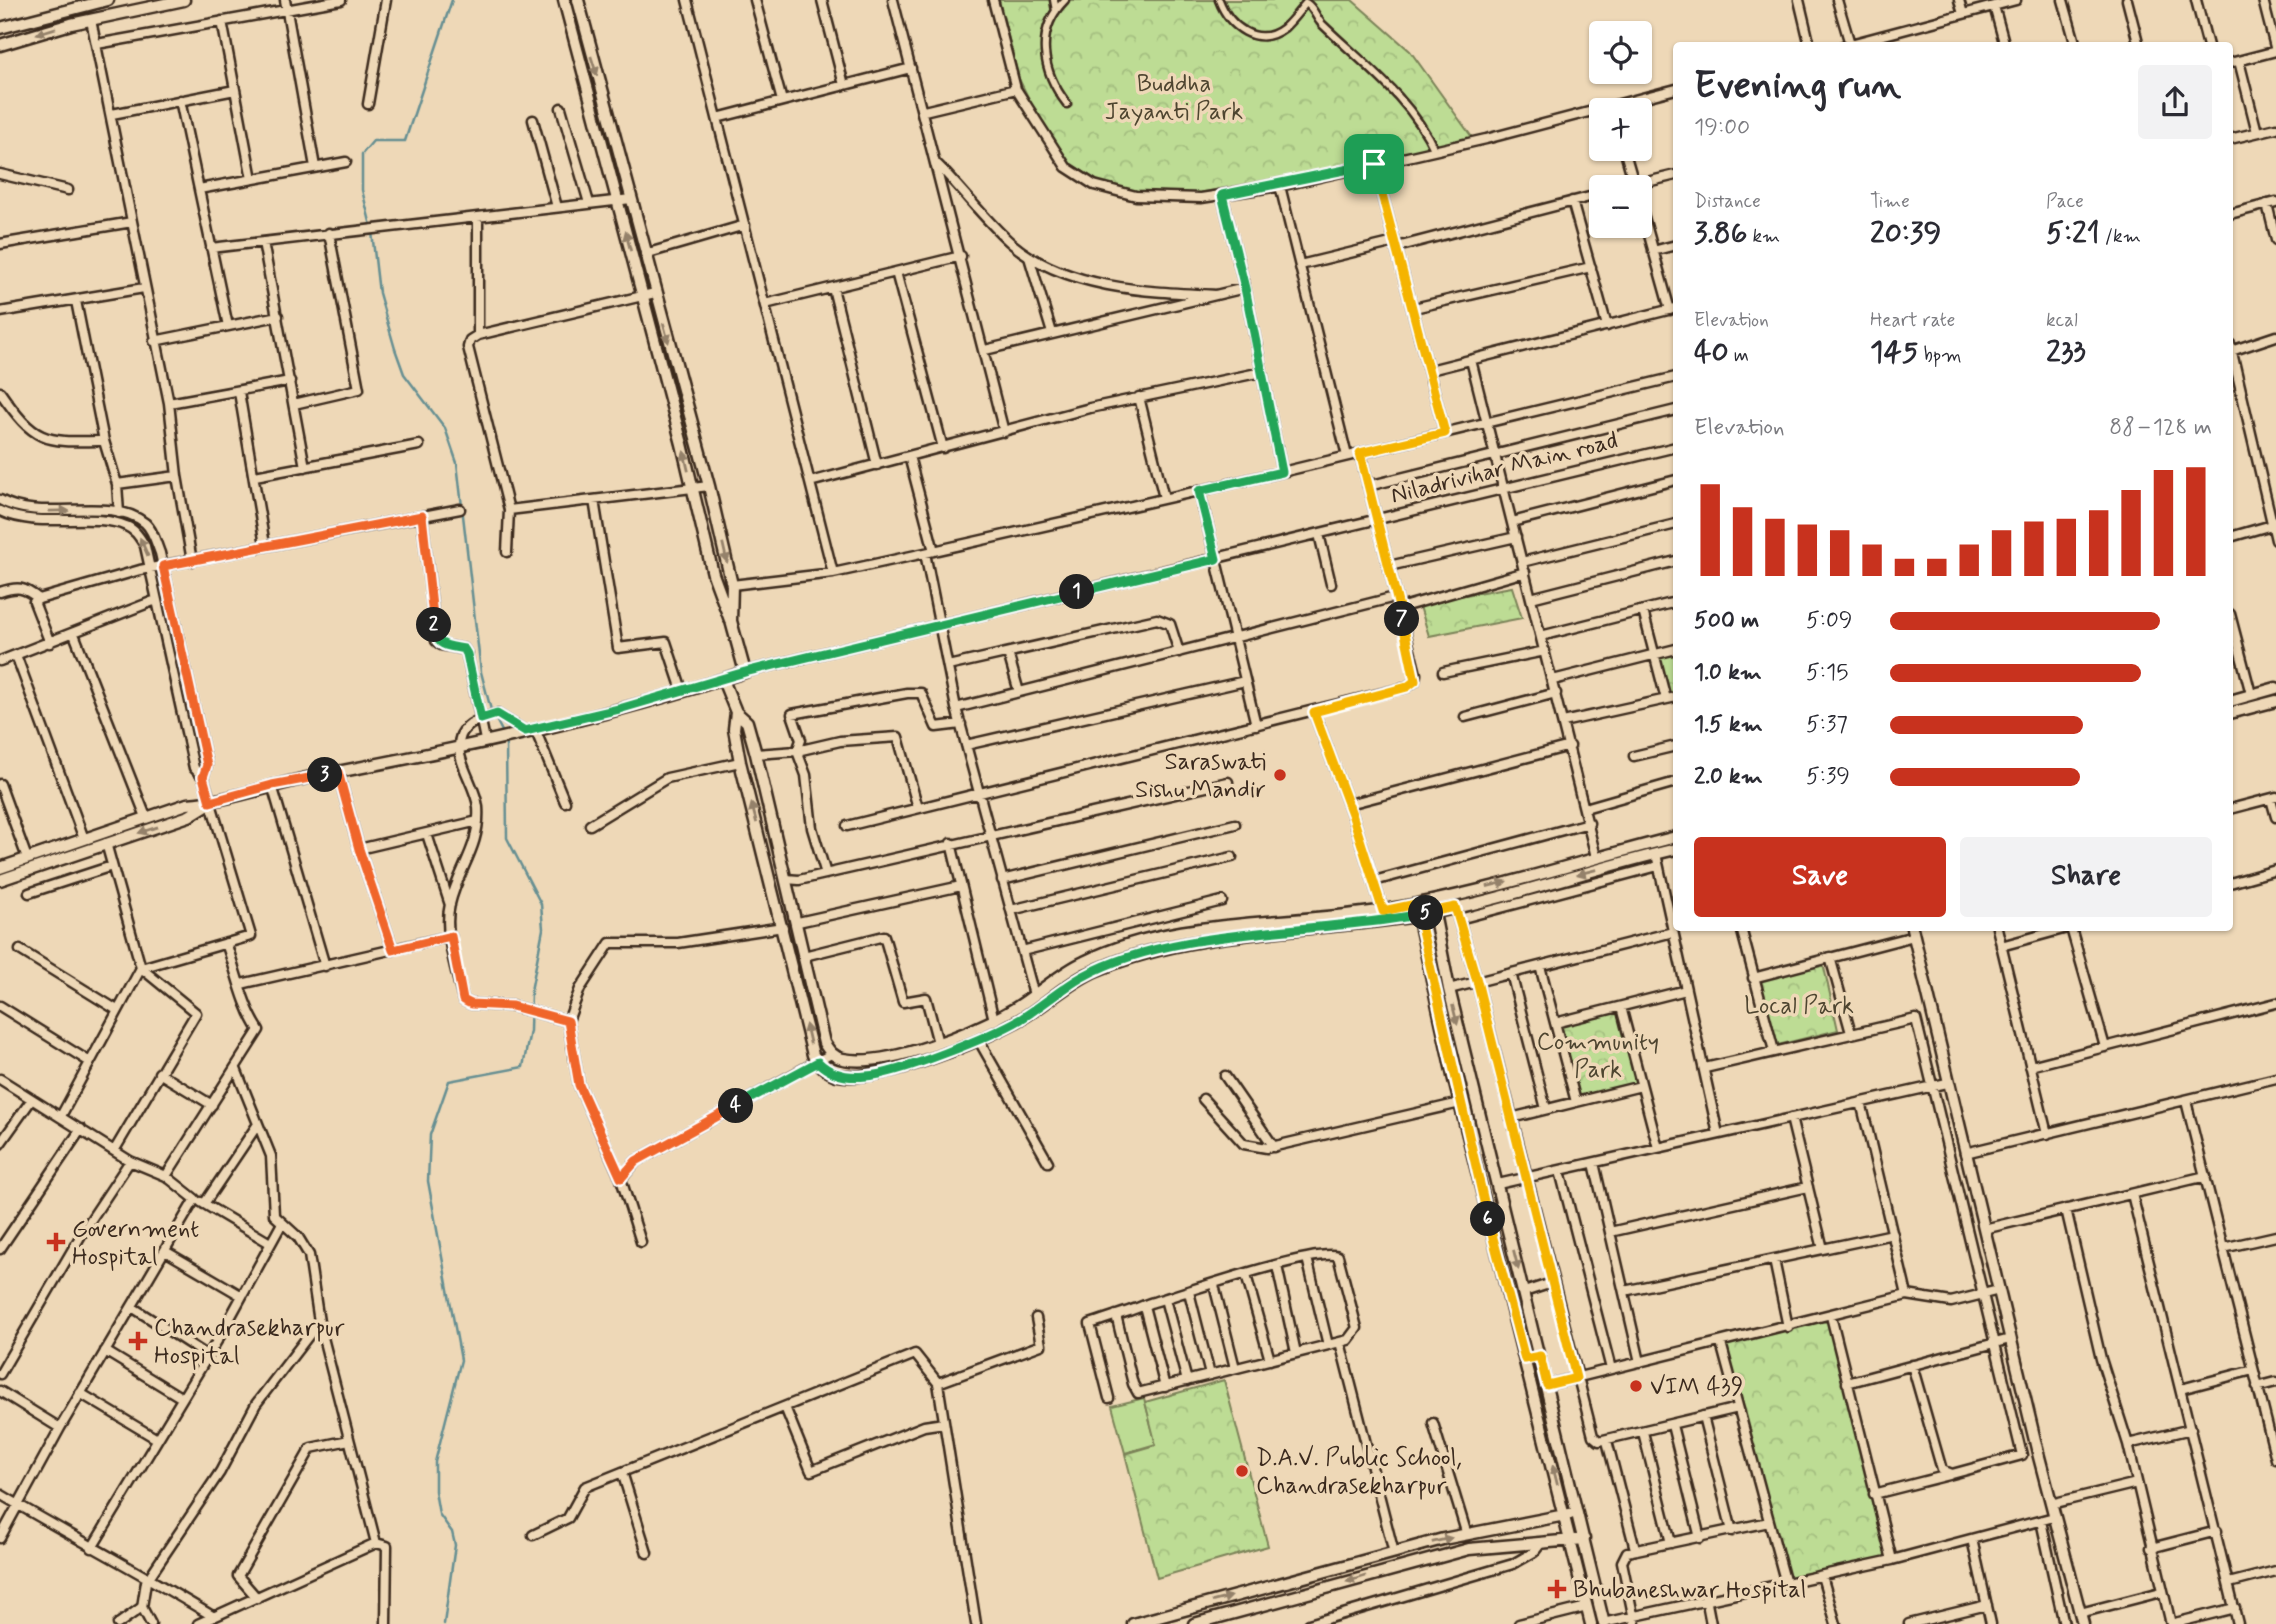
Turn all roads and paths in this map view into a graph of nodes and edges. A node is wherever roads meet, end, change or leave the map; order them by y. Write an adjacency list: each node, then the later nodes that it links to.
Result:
1 (108, 0): 29 (street)
2 (184, 0): 27 (street)
3 (341, 0): 23 (street)
4 (386, 0): 50 (street)
5 (564, 0): 76 (street)
6 (578, 0): 75 (street, one-way to 75)
7 (687, 0): 56 (street)
8 (755, 0): 49 (street)
9 (822, 0): 43 (street)
10 (893, 0): 42 (street)
11 (993, 0): 44 (street)
12 (1054, 0): 25 (street)
13 (1065, 0): 25 (street)
14 (1219, 0): 61 (street)
15 (1799, 0): 30 (street)
16 (1837, 0): 31 (street)
17 (1959, 0): 26 (street)
18 (2063, 0): 34 (street)
19 (2127, 0): 35 (street)
20 (2196, 0): 36 (street)
21 (2263, 0): 39 (street)
22 (2011, 1): 24 (street)
23 (285, 5): 28 (street); 65 (street)
24 (1994, 6): 26 (street); 33 (street)
25 (1056, 12): 51 (street)
26 (1963, 14): 32 (street)
27 (91, 20): 37 (street); 38 (street, one-way to 38)
28 (222, 21): 37 (street); 45 (street)
29 (0, 28)
30 (1809, 42)
31 (1846, 42)
32 (1869, 42)
33 (2004, 42)
34 (2075, 42)
35 (2138, 42)
36 (2207, 42)
37 (97, 44): 54 (street)
38 (0, 45)
39 (2276, 51): 40 (street)
40 (2239, 61): 41 (street); 59 (street)
41 (2233, 62)
42 (911, 68): 43 (street); 53 (street)
43 (844, 85): 49 (street)
44 (1016, 89): 53 (street); 73 (street)
45 (235, 90): 48 (street); 68 (street)
46 (1673, 90): 47 (street)
47 (1646, 98)
48 (180, 100): 54 (street); 71 (street)
49 (782, 101): 56 (street)
50 (368, 104)
51 (1067, 104)
52 (561, 108): 79 (street)
53 (924, 111): 63 (street)
54 (112, 114): 84 (street)
55 (1589, 114): 61 (street)
56 (717, 118): 85 (street)
57 (533, 120): 81 (street)
58 (2276, 128): 59 (street)
59 (2257, 132): 60 (street)
60 (2233, 138)
61 (1435, 150): 64 (street)
62 (346, 162): 65 (street)
63 (936, 163): 96 (street); 97 (street)
64 (1374, 164): 70 (street); 91 (street)
65 (315, 167): 68 (street)
66 (0, 174): 72 (street)
67 (1673, 176): 69 (street)
68 (252, 179): 71 (street)
69 (1652, 182)
70 (1280, 186): 73 (street); 98 (street)
71 (199, 189): 93 (street)
72 (68, 190)
73 (1222, 195): 103 (street)
74 (1589, 197): 77 (street)
75 (631, 199): 76 (street); 95 (street)
76 (617, 200): 79 (street); 105 (street, one-way to 76)
77 (1572, 201): 91 (street); 99 (street)
78 (2276, 202): 80 (street)
79 (589, 203): 81 (street)
80 (2267, 204): 82 (street); 88 (street)
81 (557, 207): 83 (street)
82 (2233, 213)
83 (478, 217): 86 (street); 116 (street)
84 (132, 222): 90 (street); 101 (street)
85 (745, 225): 95 (street); 108 (street)
86 (329, 233): 89 (street); 131 (street)
87 (1649, 238): 94 (street)
88 (2276, 240)
89 (263, 242): 93 (street); 112 (street)
90 (0, 244)
91 (1396, 244): 98 (street); 109 (street)
92 (1673, 246): 94 (street)
93 (211, 248): 113 (street)
94 (1653, 251): 110 (street)
95 (645, 254): 104 (street)
96 (961, 256): 100 (street); 120 (street)
97 (1029, 257): 106 (street); 115 (street)
98 (1300, 265): 143 (street)
99 (1591, 267): 109 (street); 114 (street)
100 (896, 272): 102 (street); 138 (street)
101 (145, 288): 107 (street); 118 (street)
102 (833, 288): 108 (street); 144 (street)
103 (1245, 288): 106 (street); 124 (street)
104 (655, 293): 105 (street); 152 (street, one-way to 152)
105 (643, 295): 116 (street); 154 (street, one-way to 105)
106 (1216, 295): 115 (street)
107 (76, 301): 111 (street); 136 (street)
108 (765, 304): 150 (street)
109 (1414, 308): 123 (street)
110 (1673, 309): 114 (street)
111 (0, 312)
112 (278, 316): 113 (street); 126 (street)
113 (228, 326): 118 (street)
114 (1607, 326): 121 (street)
115 (1052, 333): 120 (street)
116 (478, 335): 161 (street)
117 (2276, 336): 119 (street)
118 (154, 341): 130 (street)
119 (2233, 346)
120 (985, 350): 134 (street)
121 (1471, 360): 123 (street); 133 (street)
122 (2233, 360): 168 (street)
123 (1430, 370): 135 (street)
124 (1262, 372): 129 (street); 146 (street)
125 (1673, 378): 133 (street)
126 (290, 381): 128 (street); 131 (street)
127 (0, 392): 136 (street)
128 (239, 392): 130 (street); 148 (street)
129 (1139, 397): 134 (street); 157 (street)
130 (169, 403): 147 (street)
131 (295, 404): 145 (street)
132 (1673, 411): 141 (street)
133 (1488, 423): 135 (street); 141 (street)
134 (1004, 432): 138 (street)
135 (1445, 433): 140 (street)
136 (104, 441): 151 (street)
137 (419, 446): 145 (street)
138 (943, 447): 142 (street)
139 (1673, 447): 155 (street, Niladrivihar Main road)
140 (1360, 453): 143 (street); 153 (street)
141 (1495, 454): 153 (street); 155 (street)
142 (909, 456): 144 (street); 174 (street)
143 (1347, 456): 146 (street)
144 (877, 465): 150 (street)
145 (305, 467): 148 (street)
146 (1282, 472): 156 (street)
147 (177, 476): 151 (street); 178 (street)
148 (255, 476): 173 (street)
149 (1673, 481): 166 (street)
150 (810, 482): 184 (street)
151 (117, 484): 163 (street)
152 (709, 486): 154 (street); 187 (street, one-way to 187)
153 (1368, 486): 165 (street)
154 (693, 488): 159 (street); 196 (street)
155 (1503, 489): 165 (street, Niladrivihar Main road); 166 (street)
156 (1199, 491): 157 (street); 177 (street)
157 (1164, 498): 174 (street)
158 (0, 500): 163 (street, one-way to 163)
159 (594, 500): 161 (street); 217 (street)
160 (460, 509): 164 (street)
161 (509, 510): 175 (street)
162 (0, 511): 183 (street, one-way to 162)
163 (119, 513): 181 (street)
164 (422, 516): 173 (street); 230 (street)
165 (1377, 520): 169 (street, Niladrivihar Main road); 182 (street)
166 (1512, 522): 171 (street)
167 (1673, 525): 179 (street)
168 (2272, 525): 170 (street); 172 (street)
169 (1320, 534): 177 (street, Niladrivihar Main road); 186 (street)
170 (2233, 536)
171 (1516, 537): 179 (street); 182 (street)
172 (2276, 540)
173 (265, 545): 178 (street)
174 (934, 551): 176 (street)
175 (507, 552)
176 (925, 553): 184 (street); 197 (street)
177 (1216, 559): 197 (street, Niladrivihar Main road); 201 (street)
178 (192, 561): 181 (street)
179 (1522, 562): 185 (street)
180 (1673, 562): 190 (street)
181 (163, 566): 183 (street); 245 (street)
182 (1389, 566): 189 (street)
183 (151, 568): 191 (street); 192 (street)
184 (833, 572): 187 (street)
185 (1525, 572): 190 (street); 194 (street)
186 (1331, 584)
187 (732, 585): 196 (street)
188 (0, 593): 191 (street)
189 (1395, 597): 194 (street); 201 (street)
190 (1531, 598): 200 (street)
191 (39, 599): 202 (street)
192 (156, 600): 199 (street); 245 (street)
193 (1673, 603): 195 (street)
194 (1399, 608): 227 (street)
195 (1643, 611): 200 (street); 208 (street)
196 (731, 621): 211 (street)
197 (940, 625): 210 (street); 211 (street, Niladrivihar Main road)
198 (2233, 625): 220 (street)
199 (74, 634): 202 (street); 258 (street)
200 (1541, 636): 204 (street)
201 (1235, 638): 205 (street); 215 (street)
202 (50, 643): 207 (street)
203 (1673, 650): 208 (street)
204 (1545, 651): 212 (street); 214 (street)
205 (1179, 652): 206 (street); 218 (street)
206 (1008, 653): 210 (street); 218 (street)
207 (16, 655): 209 (street); 268 (street)
208 (1654, 655): 214 (street); 222 (street)
209 (0, 661)
210 (948, 666): 225 (street)
211 (745, 672): 213 (street, Niladrivihar Main road)
212 (1443, 672)
213 (723, 680): 217 (street, Niladrivihar Main road); 226 (street)
214 (1552, 680): 219 (street)
215 (1245, 681): 233 (street); 236 (street)
216 (2276, 688): 220 (street)
217 (682, 690): 234 (street, Niladrivihar Main road)
218 (1019, 692): 225 (street)
219 (1556, 693): 229 (street); 231 (street)
220 (2251, 694): 223 (street)
221 (1673, 698): 222 (street)
222 (1666, 699): 231 (street)
223 (2233, 700)
224 (2276, 701): 228 (street)
225 (956, 708): 232 (street)
226 (736, 712): 241 (street); 243 (street)
227 (1314, 712): 233 (street); 254 (street)
228 (2233, 712)
229 (1465, 717)
230 (481, 719): 234 (street); 235 (street); 238 (street)
231 (1563, 722): 237 (street)
232 (961, 724): 236 (street); 240 (street)
233 (1256, 725): 250 (street)
234 (530, 730): 235 (street, Niladrivihar Main road); 253 (street)
235 (487, 740): 238 (street, Niladrivihar Main road)
236 (966, 745): 250 (street)
237 (1570, 746): 254 (street); 256 (street)
238 (458, 747): 244 (street, Niladrivihar Main road); 260 (street)
239 (1673, 747): 242 (street)
240 (797, 751): 241 (street); 255 (street); 283 (street)
241 (756, 754): 284 (street)
242 (1634, 756)
243 (740, 762): 263 (street); 302 (street, one-way to 243)
244 (338, 772): 249 (street, Niladrivihar Main road); 271 (street)
245 (203, 777): 252 (street)
246 (1228, 782): 266 (street)
247 (1673, 783): 256 (street)
248 (0, 784): 277 (street)
249 (272, 785): 252 (street, Niladrivihar Main road); 317 (street)
250 (979, 793): 255 (street); 266 (street)
251 (2273, 798): 257 (street); 259 (street)
252 (210, 802): 258 (street, Niladrivihar Main road); 269 (street, one-way to 269); 310 (street)
253 (565, 802)
254 (1349, 804): 287 (street)
255 (918, 808): 264 (street)
256 (1585, 808): 261 (street)
257 (2233, 808)
258 (146, 817): 268 (street, Niladrivihar Main road)
259 (2276, 817)
260 (478, 821): 265 (street); 294 (street)
261 (1589, 823): 276 (street); 287 (street)
262 (1235, 824): 286 (street)
263 (590, 825)
264 (847, 827)
265 (427, 834): 271 (street); 294 (street)
266 (990, 836): 270 (street); 286 (street)
267 (1673, 837): 272 (street)
268 (84, 839): 277 (street, Niladrivihar Main road)
269 (106, 844): 279 (street); 285 (street)
270 (951, 844): 283 (street); 289 (street)
271 (359, 849): 313 (street)
272 (1627, 849): 276 (street); 278 (street)
273 (1673, 850): 274 (street)
274 (1656, 854): 278 (street); 280 (street)
275 (1232, 857): 296 (street)
276 (1597, 857): 291 (street, one-way to 276)
277 (27, 858): 281 (street, Niladrivihar Main road)
278 (1630, 861): 295 (street, one-way to 295)
279 (112, 866): 290 (street); 319 (street)
280 (1658, 866): 300 (street); 307 (street)
281 (0, 868)
282 (2276, 870): 288 (street)
283 (826, 874): 284 (street)
284 (786, 879): 301 (street)
285 (0, 880)
286 (1002, 880): 296 (street)
287 (1374, 881): 297 (street)
288 (2233, 882)
289 (961, 886): 301 (street); 331 (street)
290 (29, 893)
291 (1431, 900): 293 (street); 298 (street)
292 (1222, 901): 314 (street)
293 (1416, 904): 297 (street); 299 (street)
294 (450, 905): 309 (street)
295 (1455, 907): 298 (street); 300 (street)
296 (1011, 910): 314 (street)
297 (1383, 911): 326 (street)
298 (1433, 912): 299 (street); 324 (street)
299 (1418, 915): 335 (street); 357 (street)
300 (1459, 919): 322 (street)
301 (798, 922): 315 (street)
302 (783, 927): 332 (street); 341 (street, one-way to 302)
303 (1742, 931): 321 (street)
304 (1998, 931): 311 (street)
305 (2058, 931): 311 (street)
306 (2070, 931): 337 (street)
307 (1673, 932): 318 (street); 325 (street)
308 (1913, 932): 316 (street); 349 (street)
309 (451, 936): 313 (street); 332 (street)
310 (226, 943): 319 (street); 323 (street)
311 (2001, 946): 342 (street)
312 (20, 950): 330 (street)
313 (393, 950): 317 (street)
314 (1022, 951): 326 (street)
315 (804, 956): 336 (street); 339 (street)
316 (1830, 957): 321 (street); 334 (street)
317 (326, 966): 323 (street)
318 (1540, 966): 320 (street); 333 (street)
319 (141, 968): 330 (street); 345 (street)
320 (1511, 973): 322 (street); 359 (street)
321 (1753, 978): 338 (street)
322 (1477, 981): 324 (street); 361 (street)
323 (242, 984): 344 (street)
324 (1449, 989): 380 (street, one-way to 380)
325 (1686, 990): 329 (street); 343 (street)
326 (1034, 995): 331 (street)
327 (2276, 1003): 337 (street)
328 (0, 1006): 340 (street)
329 (1621, 1007): 333 (street); 350 (street)
330 (117, 1010): 340 (street)
331 (994, 1020): 336 (street)
332 (568, 1021): 378 (street)
333 (1555, 1023): 355 (street)
334 (1851, 1033): 338 (street); 351 (street)
335 (978, 1039): 341 (street); 373 (street)
336 (939, 1044): 339 (street)
337 (2105, 1047): 342 (street)
338 (1774, 1051): 343 (street)
339 (831, 1054): 341 (street)
340 (90, 1062): 360 (street)
341 (818, 1062): 378 (street)
342 (2030, 1066): 365 (street)
343 (1705, 1068): 366 (street)
344 (236, 1069): 358 (street); 363 (street)
345 (159, 1073): 358 (street); 370 (street)
346 (1225, 1076): 368 (street)
347 (2276, 1078): 354 (street)
348 (0, 1079): 352 (street)
349 (1947, 1083): 351 (street); 371 (street)
350 (1641, 1086): 355 (street); 369 (street)
351 (1933, 1086): 356 (street); 407 (street)
352 (32, 1099): 360 (street); 367 (street)
353 (1203, 1099): 368 (street)
354 (2186, 1101): 365 (street); 377 (street)
355 (1576, 1102): 359 (street)
356 (1861, 1102): 362 (street); 389 (street)
357 (1460, 1103): 368 (street); 427 (street)
358 (212, 1105): 376 (street)
359 (1546, 1109): 361 (street)
360 (61, 1116): 364 (street)
361 (1511, 1118): 379 (street)
362 (1791, 1118): 366 (street); 381 (street)
363 (258, 1124): 384 (street); 386 (street)
364 (81, 1129): 370 (street); 394 (street)
365 (2047, 1134): 371 (street)
366 (1718, 1135): 369 (street)
367 (0, 1144)
368 (1274, 1147)
369 (1658, 1148): 374 (street)
370 (114, 1151): 372 (street)
371 (1965, 1153): 387 (street)
372 (130, 1161): 376 (street); 434 (street)
373 (1048, 1162)
374 (1594, 1163): 375 (street); 388 (street)
375 (1560, 1171): 379 (street); 432 (street)
376 (166, 1176): 383 (street)
377 (2206, 1176): 382 (street); 393 (street)
378 (621, 1178): 391 (street)
379 (1526, 1178): 380 (street); 401 (street)
380 (1498, 1184): 405 (street, one-way to 405)
381 (1808, 1187): 388 (street); 395 (street)
382 (2133, 1194): 385 (street); 444 (street)
383 (195, 1199): 384 (street); 396 (street)
384 (204, 1204): 392 (street)
385 (2066, 1209): 387 (street); 461 (street)
386 (281, 1225): 392 (street); 416 (street)
387 (1984, 1229): 403 (street)
388 (1610, 1232): 406 (street)
389 (1893, 1234): 395 (street); 408 (street)
390 (2276, 1236): 393 (street)
391 (641, 1242)
392 (270, 1243): 409 (street)
393 (2223, 1248): 433 (street)
394 (0, 1249)
395 (1823, 1249): 398 (street)
396 (165, 1251): 409 (street); 412 (street)
397 (1307, 1258): 399 (street); 419 (street); 422 (street)
398 (1774, 1260): 406 (street); 417 (street)
399 (1277, 1266): 400 (street); 424 (street)
400 (1246, 1275): 402 (street); 428 (street)
401 (1552, 1283): 405 (street); 436 (street)
402 (1214, 1285): 404 (street); 431 (street)
403 (1998, 1290): 407 (street); 418 (street)
404 (1189, 1292): 410 (street); 435 (street)
405 (1524, 1292): 426 (street)
406 (1624, 1292): 429 (street)
407 (1981, 1293): 408 (street); 421 (street)
408 (1907, 1295): 414 (street)
409 (242, 1296): 425 (street)
410 (1165, 1299): 411 (street); 437 (street)
411 (1144, 1306): 413 (street); 442 (street)
412 (132, 1307): 423 (street); 425 (street)
413 (1116, 1315): 442 (street); 448 (street)
414 (1831, 1316): 417 (street); 440 (street)
415 (1036, 1318): 439 (street)
416 (319, 1322): 459 (street); 495 (street)
417 (1788, 1327): 420 (street)
418 (2010, 1339): 421 (street); 468 (street)
419 (1340, 1342): 422 (street); 491 (street)
420 (1721, 1343): 429 (street); 450 (street)
421 (1994, 1344): 430 (street); 464 (street)
422 (1328, 1345): 424 (street)
423 (105, 1351): 446 (street); 447 (street)
424 (1296, 1353): 428 (street)
425 (208, 1356): 447 (street)
426 (1540, 1356): 427 (street); 441 (street)
427 (1525, 1359): 471 (street, one-way to 427)
428 (1270, 1360): 431 (street)
429 (1640, 1362): 432 (street)
430 (1912, 1366): 440 (street); 464 (street)
431 (1235, 1368): 435 (street)
432 (1611, 1369): 436 (street)
433 (2253, 1370): 443 (street); 444 (street)
434 (0, 1374)
435 (1210, 1375): 437 (street)
436 (1576, 1378): 441 (street); 460 (street)
437 (1187, 1381): 442 (street)
438 (2276, 1382): 443 (street)
439 (938, 1383): 449 (street); 452 (street)
440 (1847, 1383): 467 (street)
441 (1547, 1385): 470 (street)
442 (1165, 1387)
443 (2257, 1387): 462 (street)
444 (2181, 1389): 456 (street)
445 (0, 1391): 455 (street)
446 (80, 1394): 455 (street); 458 (street)
447 (183, 1398): 458 (street)
448 (1110, 1398)
449 (785, 1407): 452 (street); 463 (street)
450 (1738, 1408): 451 (street); 474 (street)
451 (1703, 1416): 454 (street); 475 (street)
452 (944, 1423): 514 (street)
453 (1433, 1423): 478 (street)
454 (1672, 1425): 457 (street); 480 (street)
455 (60, 1428): 469 (street)
456 (2191, 1429): 461 (street); 476 (street)
457 (1643, 1432): 460 (street); 486 (street)
458 (157, 1439): 487 (street)
459 (349, 1440): 484 (street); 499 (street)
460 (1607, 1441): 489 (street)
461 (2128, 1444): 465 (street)
462 (2276, 1459)
463 (622, 1472): 477 (street); 490 (street)
464 (1952, 1474): 467 (street)
465 (2137, 1483): 468 (street); 488 (street)
466 (0, 1494): 469 (street)
467 (1874, 1494): 492 (street)
468 (2051, 1504): 472 (street)
469 (19, 1506): 479 (street); 487 (street)
470 (1577, 1513): 471 (street); 481 (street)
471 (1565, 1516): 478 (street); 483 (street)
472 (2054, 1517): 473 (street); 506 (street)
473 (2040, 1521): 482 (street); 526 (street)
474 (1769, 1522): 475 (street); 497 (street)
475 (1732, 1531): 480 (street)
476 (2217, 1531): 488 (street); 496 (street)
477 (533, 1535)
478 (1467, 1535): 491 (street, one-way to 478)
479 (0, 1538)
480 (1700, 1538): 486 (street)
481 (1584, 1539): 483 (street); 509 (street)
482 (1972, 1539): 492 (street); 501 (street)
483 (1570, 1541): 485 (street); 503 (street)
484 (376, 1543): 499 (street); 513 (street)
485 (1541, 1543): 516 (street, one-way to 516); 517 (street)
486 (1671, 1543): 489 (street)
487 (92, 1548): 495 (street)
488 (2151, 1548): 498 (street)
489 (1635, 1549): 507 (street)
490 (648, 1553)
491 (1394, 1553): 515 (street, one-way to 491)
492 (1892, 1560): 494 (street)
493 (2276, 1571): 496 (street)
494 (1822, 1576): 497 (street); 523 (street)
495 (149, 1577): 502 (street); 508 (street)
496 (2229, 1583): 504 (street)
497 (1786, 1584): 500 (street)
498 (2161, 1592): 506 (street); 528 (street)
499 (257, 1598): 508 (street)
500 (1706, 1598): 507 (street); 522 (street)
501 (1987, 1605): 524 (street); 525 (street)
502 (142, 1607): 510 (street); 511 (street)
503 (1587, 1607): 505 (street); 520 (street)
504 (2235, 1608): 528 (street); 529 (street)
505 (1568, 1613): 518 (street); 519 (street)
506 (2080, 1613): 527 (street)
507 (1633, 1614): 509 (street); 521 (street)
508 (214, 1617): 512 (street)
509 (1604, 1623)
510 (118, 1624)
511 (151, 1624)
512 (198, 1624)
513 (386, 1624)
514 (976, 1624)
515 (1133, 1624)
516 (1194, 1624)
517 (1309, 1624)
518 (1520, 1624)
519 (1572, 1624)
520 (1591, 1624)
521 (1635, 1624)
522 (1711, 1624)
523 (1836, 1624)
524 (1909, 1624)
525 (1991, 1624)
526 (2064, 1624)
527 (2083, 1624)
528 (2171, 1624)
529 (2238, 1624)

